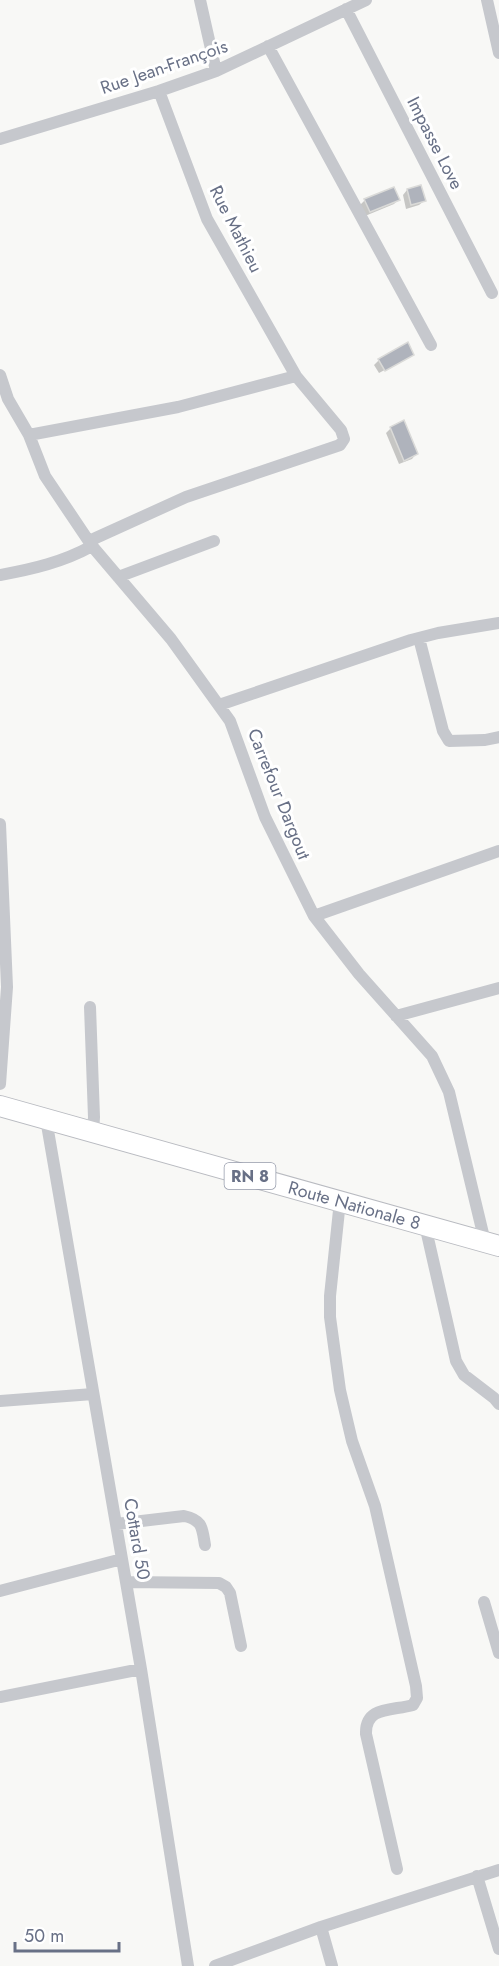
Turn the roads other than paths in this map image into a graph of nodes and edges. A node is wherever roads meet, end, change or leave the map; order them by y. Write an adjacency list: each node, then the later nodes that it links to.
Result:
1 (200, 0): 7 (street)
2 (366, 0): 4 (street, Rue Jean-François)
3 (487, 0): 6 (street)
4 (346, 9): 5 (street, Rue Jean-François); 10 (street, Impasse Love)
5 (268, 46): 7 (street, Rue Jean-François); 11 (street)
6 (499, 52)
7 (216, 71): 8 (street, Rue Jean-François)
8 (159, 91): 9 (street, Rue Jean-François); 13 (street, Rue Mathieu)
9 (0, 139)
10 (492, 293)
11 (432, 345)
12 (0, 375): 14 (street, Carrefour Dargout)
13 (296, 376): 14 (street); 16 (street, Rue Mathieu)
14 (29, 435): 16 (street, Carrefour Dargout)
15 (214, 542): 18 (street)
16 (91, 544): 17 (street); 18 (street, Carrefour Dargout)
17 (0, 575)
18 (118, 577): 21 (street, Carrefour Dargout)
19 (499, 623): 20 (street)
20 (419, 638): 21 (street); 22 (street)
21 (219, 705): 25 (street, Carrefour Dargout)
22 (499, 738)
23 (0, 825): 29 (street)
24 (499, 852): 25 (street)
25 (314, 916): 28 (street, Carrefour Dargout)
26 (499, 988): 28 (street)
27 (90, 1007): 32 (street)
28 (396, 1016): 35 (street, Carrefour Dargout)
29 (0, 1084)
30 (0, 1106): 31 (main road, Route Nationale 8 / RN 8)
31 (46, 1119): 32 (main road, Route Nationale 8 / RN 8); 36 (street, Cottard 50)
32 (93, 1132): 33 (main road, Route Nationale 8 / RN 8)
33 (340, 1201): 34 (main road, Route Nationale 8 / RN 8); 49 (street)
34 (425, 1225): 35 (main road, Route Nationale 8 / RN 8); 38 (street)
35 (492, 1244)
36 (93, 1394): 37 (street); 39 (street, Cottard 50)
37 (0, 1401)
38 (499, 1404)
39 (116, 1524): 40 (street); 41 (street, Cottard 50)
40 (205, 1545)
41 (122, 1559): 42 (street, Cottard 50); 43 (street)
42 (126, 1582): 45 (street); 47 (street, Cottard 50)
43 (0, 1591)
44 (484, 1602): 46 (street)
45 (241, 1646)
46 (499, 1653)
47 (141, 1669): 48 (street); 54 (street, Cottard 50)
48 (0, 1697)
49 (397, 1869)
50 (499, 1870): 51 (street)
51 (477, 1876): 52 (street); 53 (street)
52 (321, 1927): 55 (street); 56 (street)
53 (499, 1949)
54 (188, 1966)
55 (215, 1966)
56 (332, 1966)

